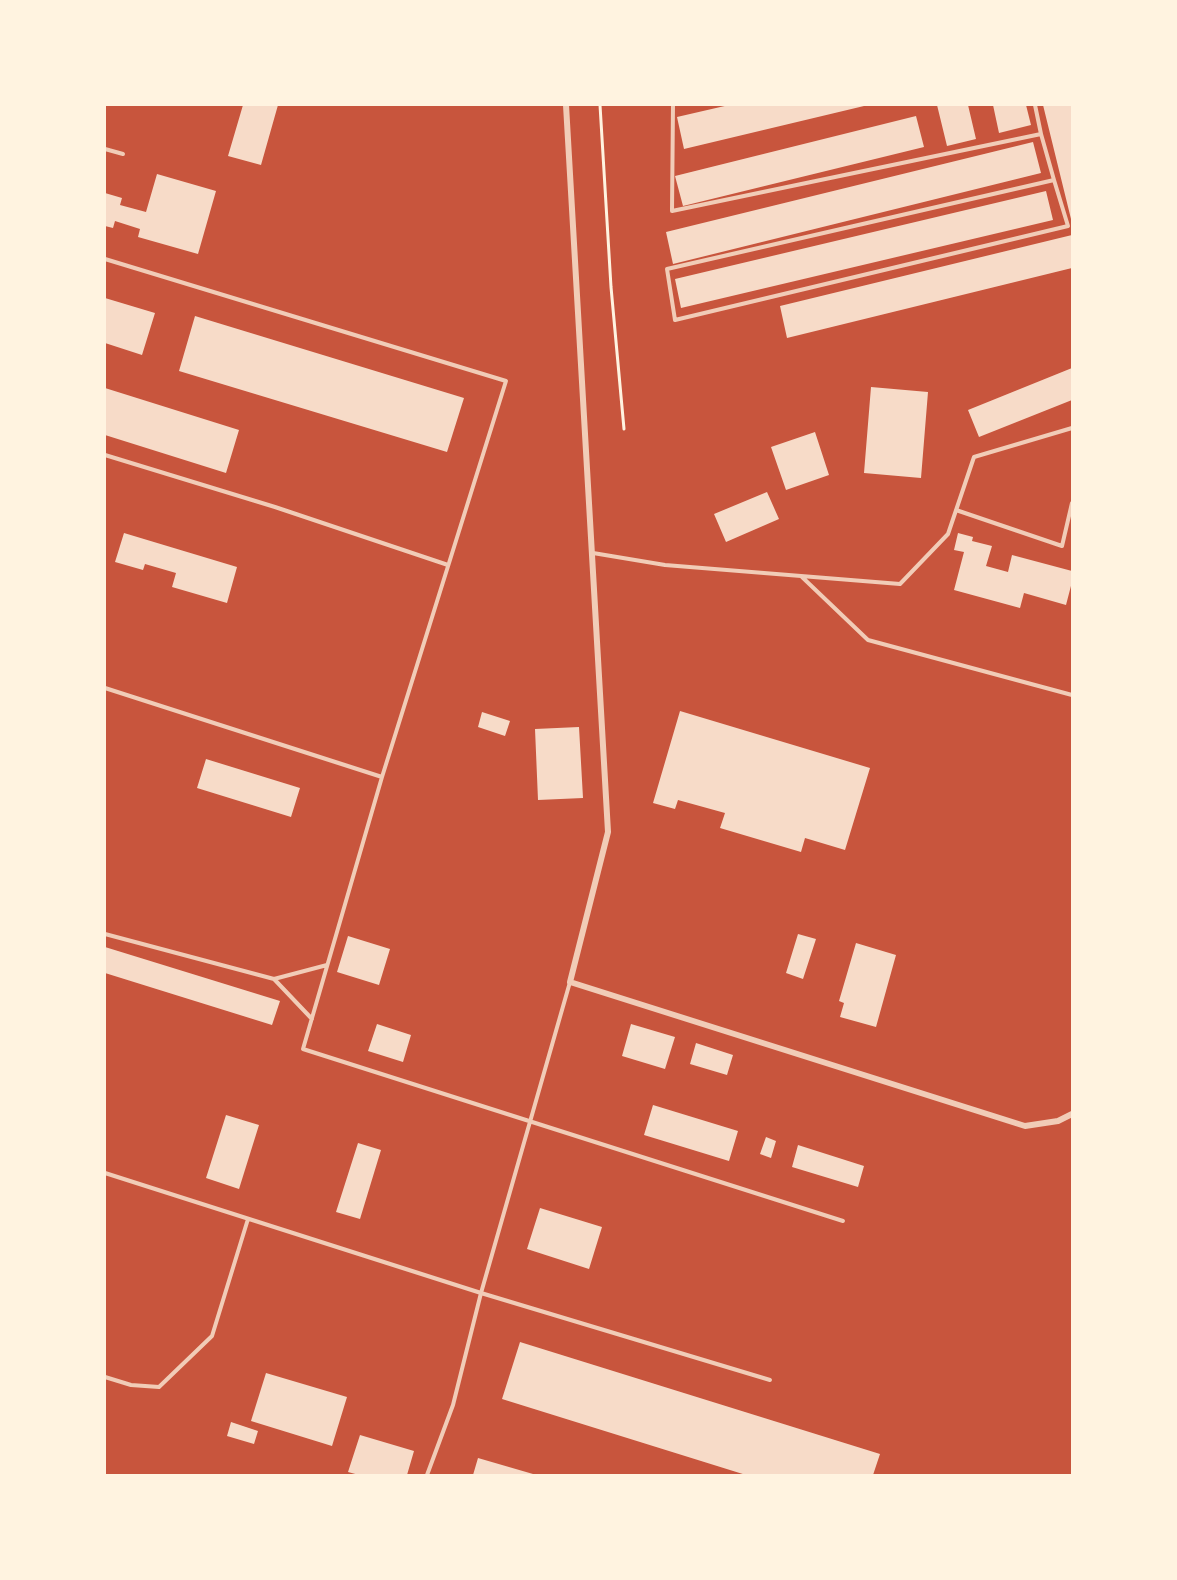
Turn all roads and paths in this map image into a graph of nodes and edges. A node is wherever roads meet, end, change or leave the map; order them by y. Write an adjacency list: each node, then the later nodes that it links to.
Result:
1 (566, 105): 15 (street)
2 (600, 105): 11 (path)
3 (673, 105): 5 (lane)
4 (1035, 105): 5 (lane)
5 (1041, 134): 8 (lane)
6 (105, 149): 7 (lane)
7 (123, 154)
8 (1054, 180): 8 (lane)
9 (105, 260): 16 (lane)
10 (1072, 428): 14 (lane)
11 (624, 429)
12 (105, 454): 16 (lane)
13 (1072, 503): 14 (lane)
14 (956, 510): 17 (lane)
15 (592, 553): 17 (lane); 24 (street)
16 (448, 565): 20 (lane)
17 (802, 576): 19 (lane)
18 (105, 688): 20 (lane)
19 (1072, 695)
20 (382, 777): 22 (lane)
21 (105, 934): 23 (lane)
22 (327, 965): 23 (lane); 25 (lane)
23 (274, 979): 25 (lane)
24 (570, 982): 26 (street); 27 (lane)
25 (313, 1020): 27 (lane)
26 (1072, 1114)
27 (532, 1121): 30 (lane); 31 (lane)
28 (105, 1173): 29 (lane)
29 (248, 1219): 31 (lane); 32 (lane)
30 (843, 1221)
31 (481, 1293): 33 (lane); 34 (lane)
32 (105, 1377)
33 (770, 1380)
34 (427, 1475)

